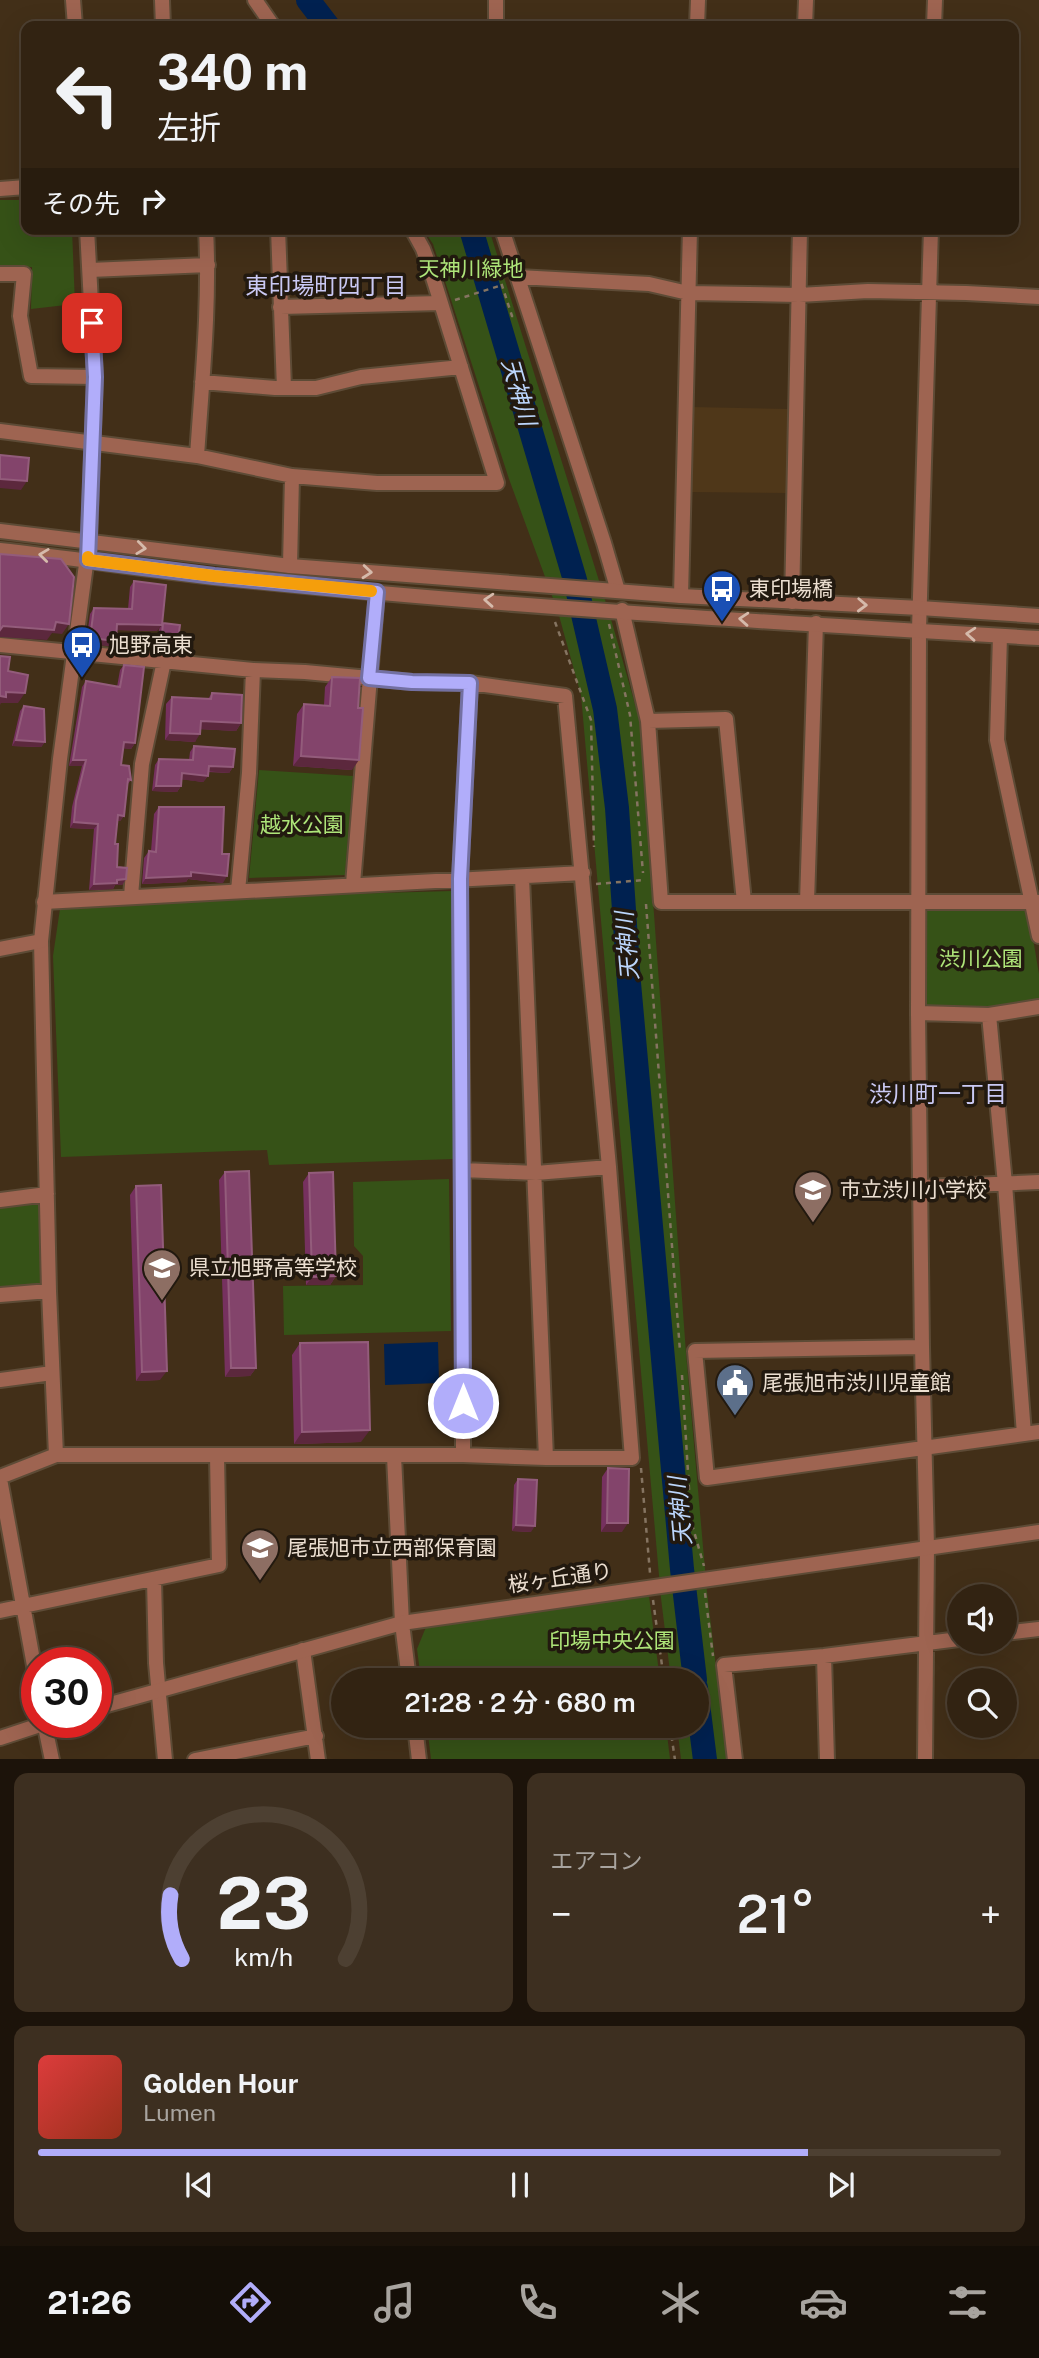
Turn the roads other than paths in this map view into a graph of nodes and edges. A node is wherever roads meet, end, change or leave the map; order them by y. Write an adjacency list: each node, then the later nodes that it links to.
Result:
1 (74, 0): 8 (street)
2 (162, 0): 9 (street)
3 (255, 0): 10 (street)
4 (496, 0): 11 (street)
5 (698, 0): 12 (street)
6 (807, 0): 13 (street)
7 (935, 0): 14 (street)
8 (75, 21)
9 (163, 21)
10 (270, 21)
11 (496, 21)
12 (698, 21)
13 (805, 21)
14 (934, 21)
15 (21, 187): 16 (street)
16 (0, 189)
17 (87, 235): 26 (street)
18 (206, 235): 25 (street)
19 (278, 235): 34 (street)
20 (415, 235): 33 (street)
21 (504, 235): 28 (street)
22 (690, 235): 29 (street)
23 (800, 235): 31 (street)
24 (931, 235): 30 (street)
25 (208, 265): 26 (street); 37 (street)
26 (90, 270): 36 (street)
27 (0, 274): 36 (street)
28 (518, 277): 29 (street); 48 (street)
29 (688, 293): 31 (street); 50 (street)
30 (930, 293): 31 (street); 32 (street); 52 (street)
31 (799, 295): 51 (street)
32 (1039, 297)
33 (448, 301): 34 (street); 35 (street)
34 (280, 307): 38 (street)
35 (461, 367): 38 (street); 42 (street)
36 (95, 377): 40 (street)
37 (202, 382): 38 (street); 41 (street)
38 (284, 388)
39 (0, 431): 40 (street)
40 (91, 444): 41 (street); 44 (street)
41 (197, 456): 42 (street)
42 (292, 476): 47 (street)
43 (0, 531): 44 (street)
44 (89, 541): 46 (street); 47 (street, one-way to 47)
45 (0, 550): 46 (street, one-way to 45)
46 (88, 560): 49 (street); 60 (street)
47 (290, 566): 48 (street, one-way to 48)
48 (618, 591): 50 (street)
49 (377, 592): 53 (street, one-way to 49); 63 (street)
50 (681, 596): 51 (street)
51 (792, 602): 52 (street, one-way to 52)
52 (920, 607): 54 (street); 56 (street)
53 (622, 610): 55 (street, one-way to 53); 65 (street)
54 (1039, 616)
55 (816, 623): 56 (street); 75 (street)
56 (919, 630): 57 (street, one-way to 56); 72 (street)
57 (1000, 636): 58 (street); 76 (street)
58 (1039, 638)
59 (0, 645): 60 (street)
60 (76, 652): 61 (street); 73 (street)
61 (164, 661): 62 (street); 71 (street)
62 (253, 670): 63 (street); 70 (street)
63 (369, 678): 64 (street); 69 (street)
64 (470, 683): 66 (street); 68 (street)
65 (648, 721): 74 (street); 74 (street)
66 (583, 873): 67 (street); 83 (street)
67 (522, 877): 68 (street); 85 (street)
68 (460, 879): 69 (street); 84 (street)
69 (353, 884): 70 (street)
70 (238, 891): 71 (street)
71 (131, 896): 73 (street)
72 (918, 901): 75 (street); 76 (street); 81 (street)
73 (44, 902): 78 (street)
74 (744, 902): 75 (street)
75 (807, 902)
76 (1036, 903): 77 (street)
77 (1039, 936)
78 (41, 941): 79 (street); 89 (street)
79 (0, 949)
80 (1039, 1007): 82 (street)
81 (918, 1013): 82 (street); 88 (street)
82 (989, 1015): 87 (street)
83 (609, 1167): 85 (street); 102 (street)
84 (463, 1170): 85 (street); 100 (street)
85 (536, 1173): 102 (street)
86 (1039, 1182): 87 (street)
87 (1005, 1184): 88 (street); 96 (street)
88 (922, 1187): 93 (street)
89 (47, 1194): 90 (street); 91 (street)
90 (0, 1200)
91 (49, 1291): 92 (street); 94 (street)
92 (0, 1295)
93 (922, 1347): 97 (street); 97 (street)
94 (52, 1373): 95 (street); 98 (street)
95 (0, 1380)
96 (1032, 1433): 97 (street)
97 (926, 1448): 105 (street)
98 (56, 1455): 99 (street); 103 (street)
99 (217, 1455): 101 (street); 106 (street)
100 (463, 1455): 101 (street); 102 (street)
101 (394, 1456): 109 (street)
102 (545, 1458)
103 (0, 1478): 107 (street)
104 (1039, 1532): 105 (street, 桜ヶ丘通り)
105 (927, 1547): 109 (street, 桜ヶ丘通り); 113 (street)
106 (154, 1578): 107 (street); 118 (street)
107 (24, 1605): 108 (street); 114 (street)
108 (0, 1611)
109 (402, 1623): 115 (street, 桜ヶ丘通り); 117 (street)
110 (1039, 1629): 111 (street)
111 (1017, 1632)
112 (947, 1640): 113 (street)
113 (925, 1643): 116 (street); 132 (street)
114 (31, 1647)
115 (303, 1650): 118 (street, 桜ヶ丘通り); 121 (street)
116 (824, 1656): 130 (street); 131 (street)
117 (408, 1668)
118 (158, 1690): 119 (street, 桜ヶ丘通り); 126 (street)
119 (112, 1703)
120 (21, 1731): 122 (street)
121 (316, 1736): 127 (street); 128 (street)
122 (0, 1738)
123 (48, 1738): 125 (street)
124 (416, 1738): 129 (street)
125 (52, 1759)
126 (165, 1759)
127 (195, 1759)
128 (318, 1759)
129 (419, 1759)
130 (735, 1759)
131 (827, 1759)
132 (925, 1759)

